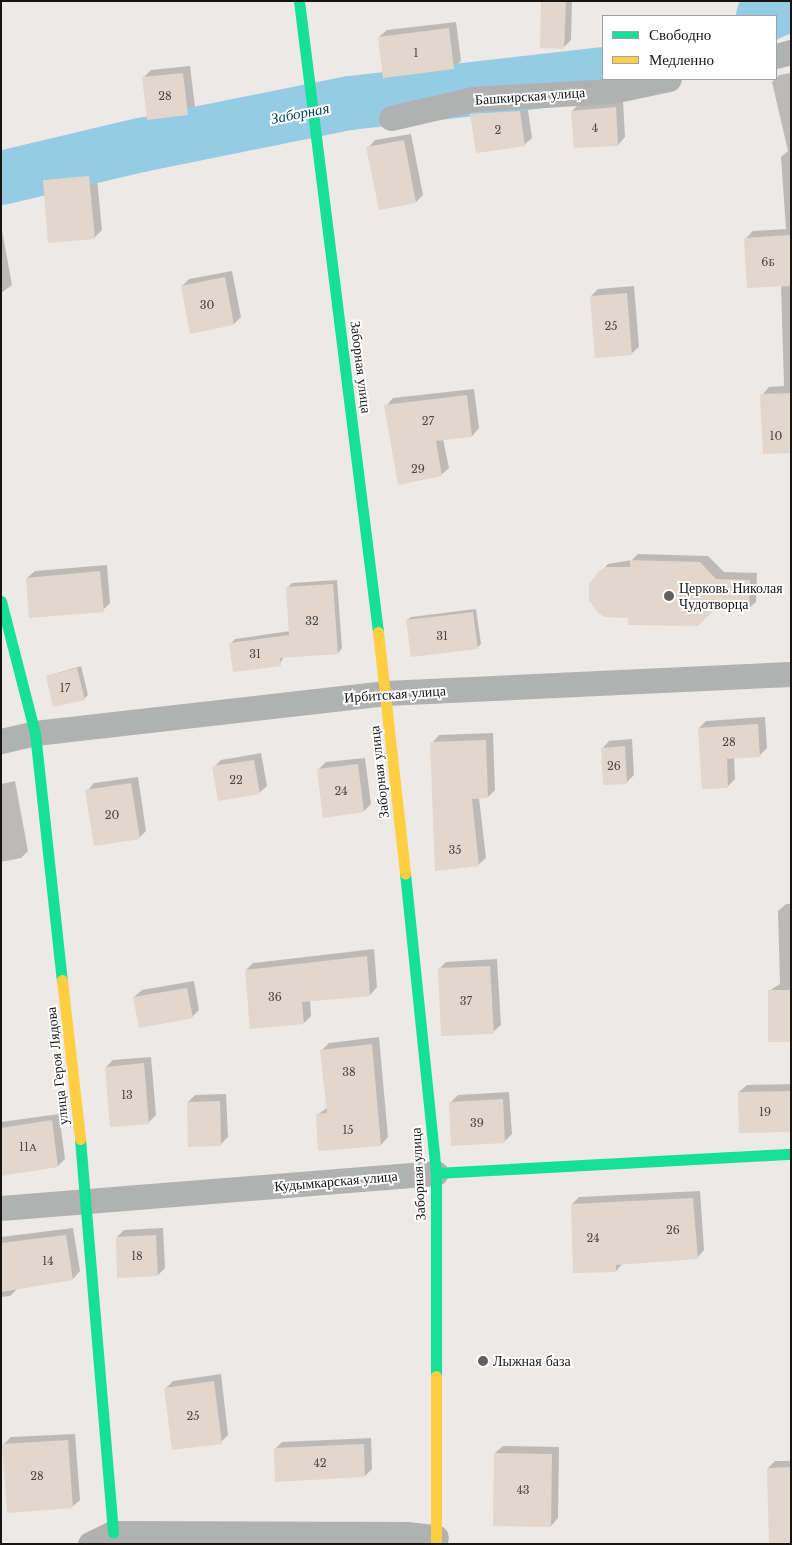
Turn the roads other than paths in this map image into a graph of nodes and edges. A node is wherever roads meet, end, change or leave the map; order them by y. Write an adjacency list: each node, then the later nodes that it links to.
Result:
1 (299, 1): 8 (street, Заборная улица)
2 (791, 52): 3 (street)
3 (777, 56)
4 (665, 80): 5 (street, Башкирская улица)
5 (391, 118)
6 (1, 601): 9 (street, улица Героя Лядова)
7 (791, 674): 8 (street, Ирбитская улица)
8 (386, 693): 9 (street, Ирбитская улица); 12 (street, Заборная улица)
9 (35, 733): 10 (street, Ирбитская улица); 13 (street, улица Героя Лядова)
10 (1, 741)
11 (791, 1154): 12 (street, Кудымкарская улица)
12 (436, 1173): 13 (street, Кудымкарская улица); 16 (street, Заборная улица)
13 (87, 1202): 14 (street, Кудымкарская улица); 15 (street, улица Героя Лядова)
14 (1, 1208)
15 (114, 1532): 16 (street); 17 (street)
16 (436, 1541)
17 (90, 1544)

